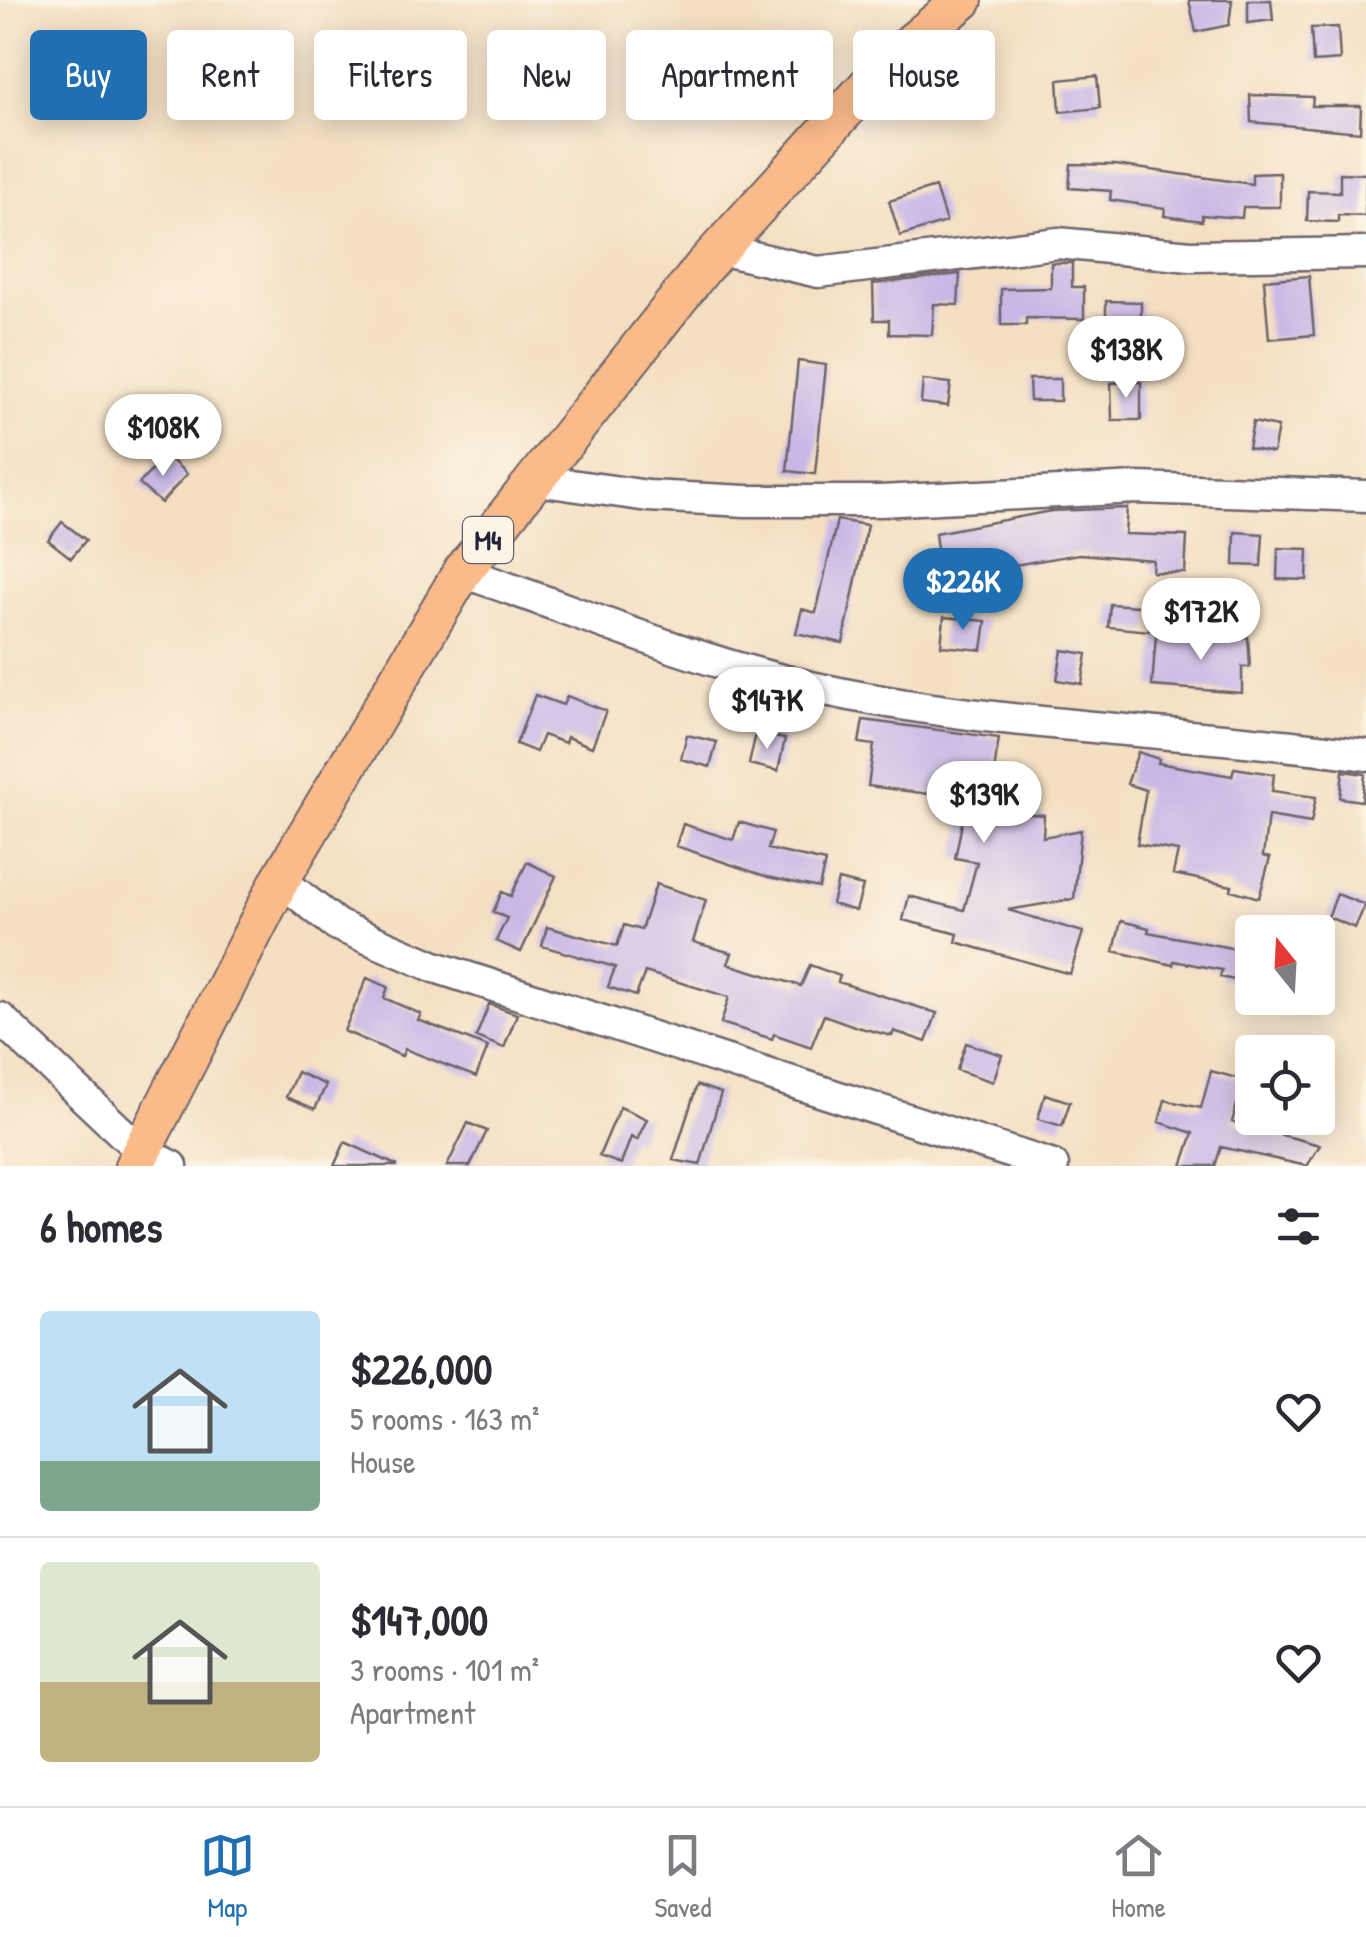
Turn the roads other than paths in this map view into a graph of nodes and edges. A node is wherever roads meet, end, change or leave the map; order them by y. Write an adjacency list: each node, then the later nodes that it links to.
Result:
1 (963, 0): 2 (main road, M4)
2 (719, 249): 3 (street); 4 (main road, M4)
3 (1366, 254)
4 (536, 480): 5 (street); 6 (main road, M4)
5 (1366, 496)
6 (462, 572): 7 (street); 8 (main road, M4)
7 (1366, 755)
8 (280, 880): 10 (main road, M4); 11 (street)
9 (0, 1018): 10 (street)
10 (149, 1161)
11 (1053, 1166)

